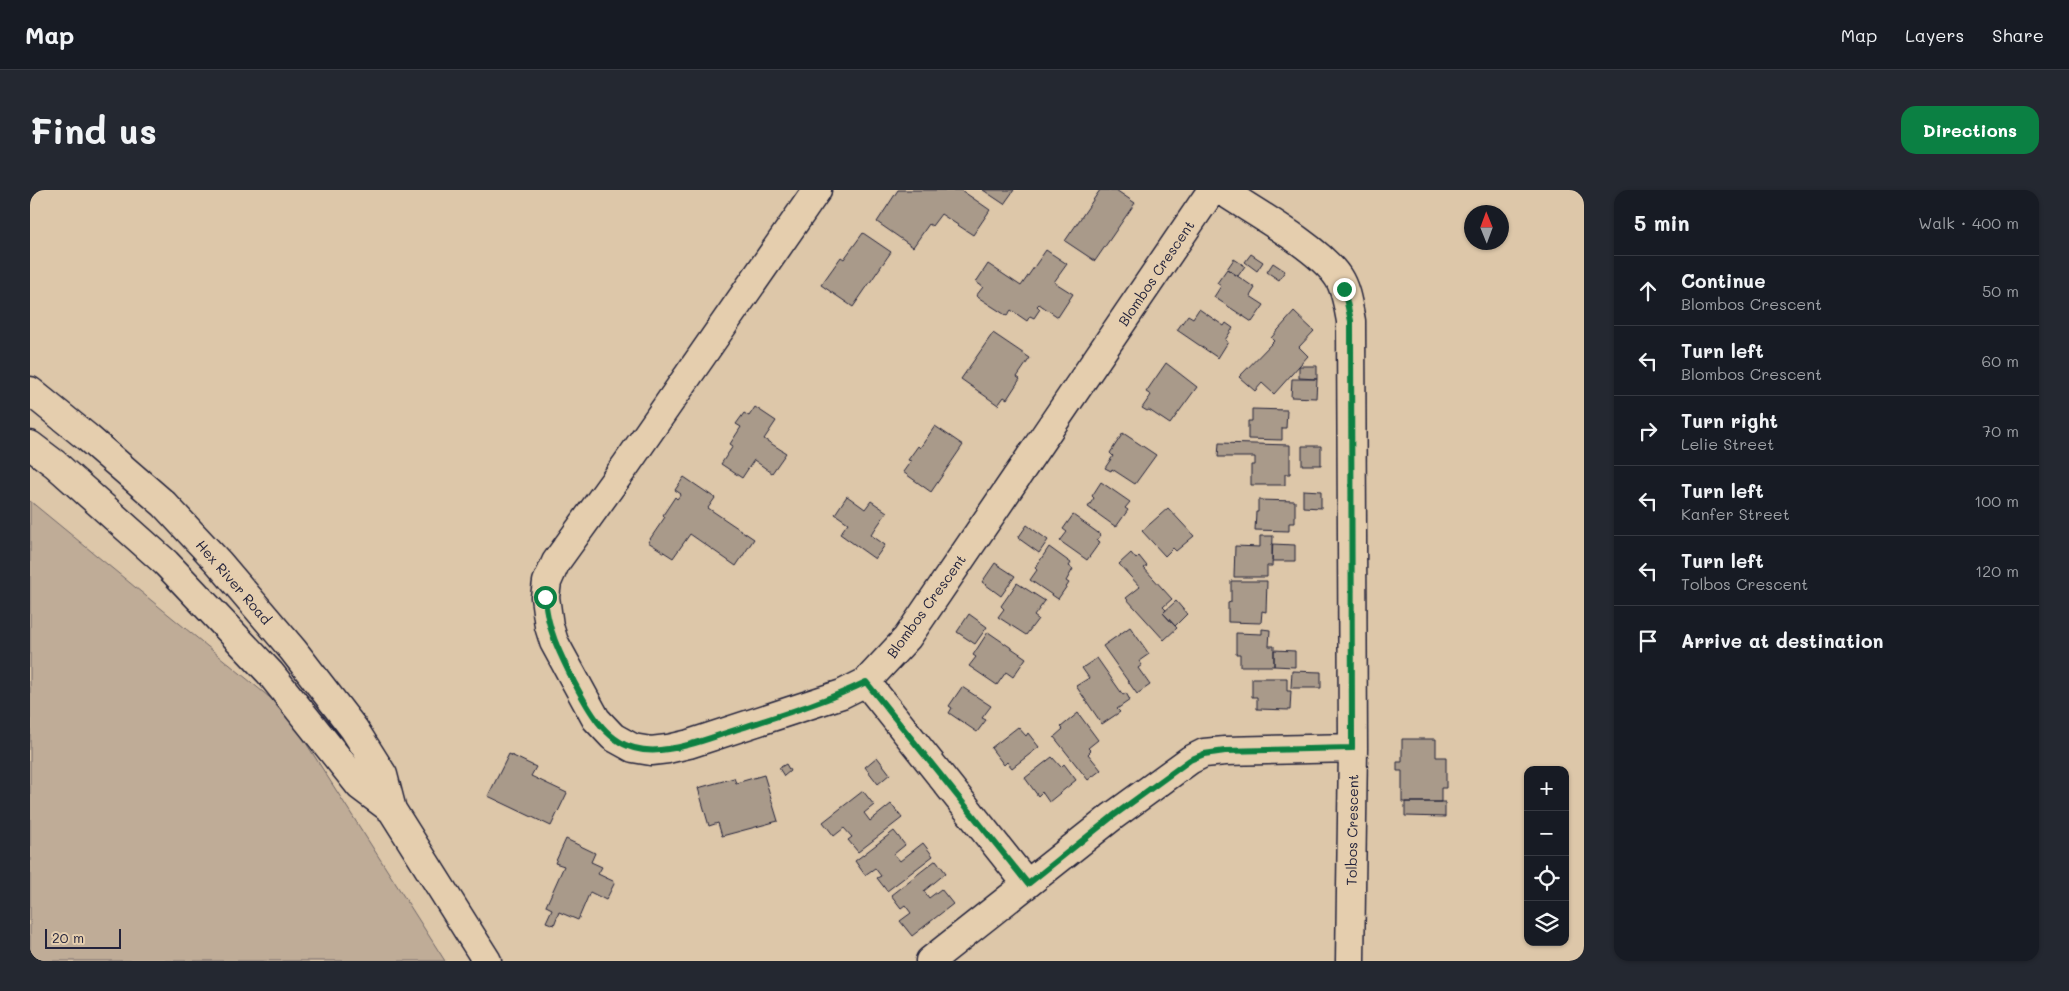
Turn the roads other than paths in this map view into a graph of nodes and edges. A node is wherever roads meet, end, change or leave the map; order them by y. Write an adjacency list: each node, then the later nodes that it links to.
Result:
1 (817, 190): 6 (street, Blombos Crescent)
2 (1212, 190): 6 (street, Blombos Crescent)
3 (1221, 190): 7 (street, Tolbos Crescent)
4 (30, 392): 8 (street, Hex River Road)
5 (30, 445): 8 (street, Hex River Road)
6 (866, 682): 9 (street)
7 (1352, 748): 9 (street); 12 (street, Tolbos Crescent)
8 (392, 810): 10 (street, Hex River Road)
9 (1028, 884): 11 (street)
10 (487, 961)
11 (930, 961)
12 (1350, 961)

